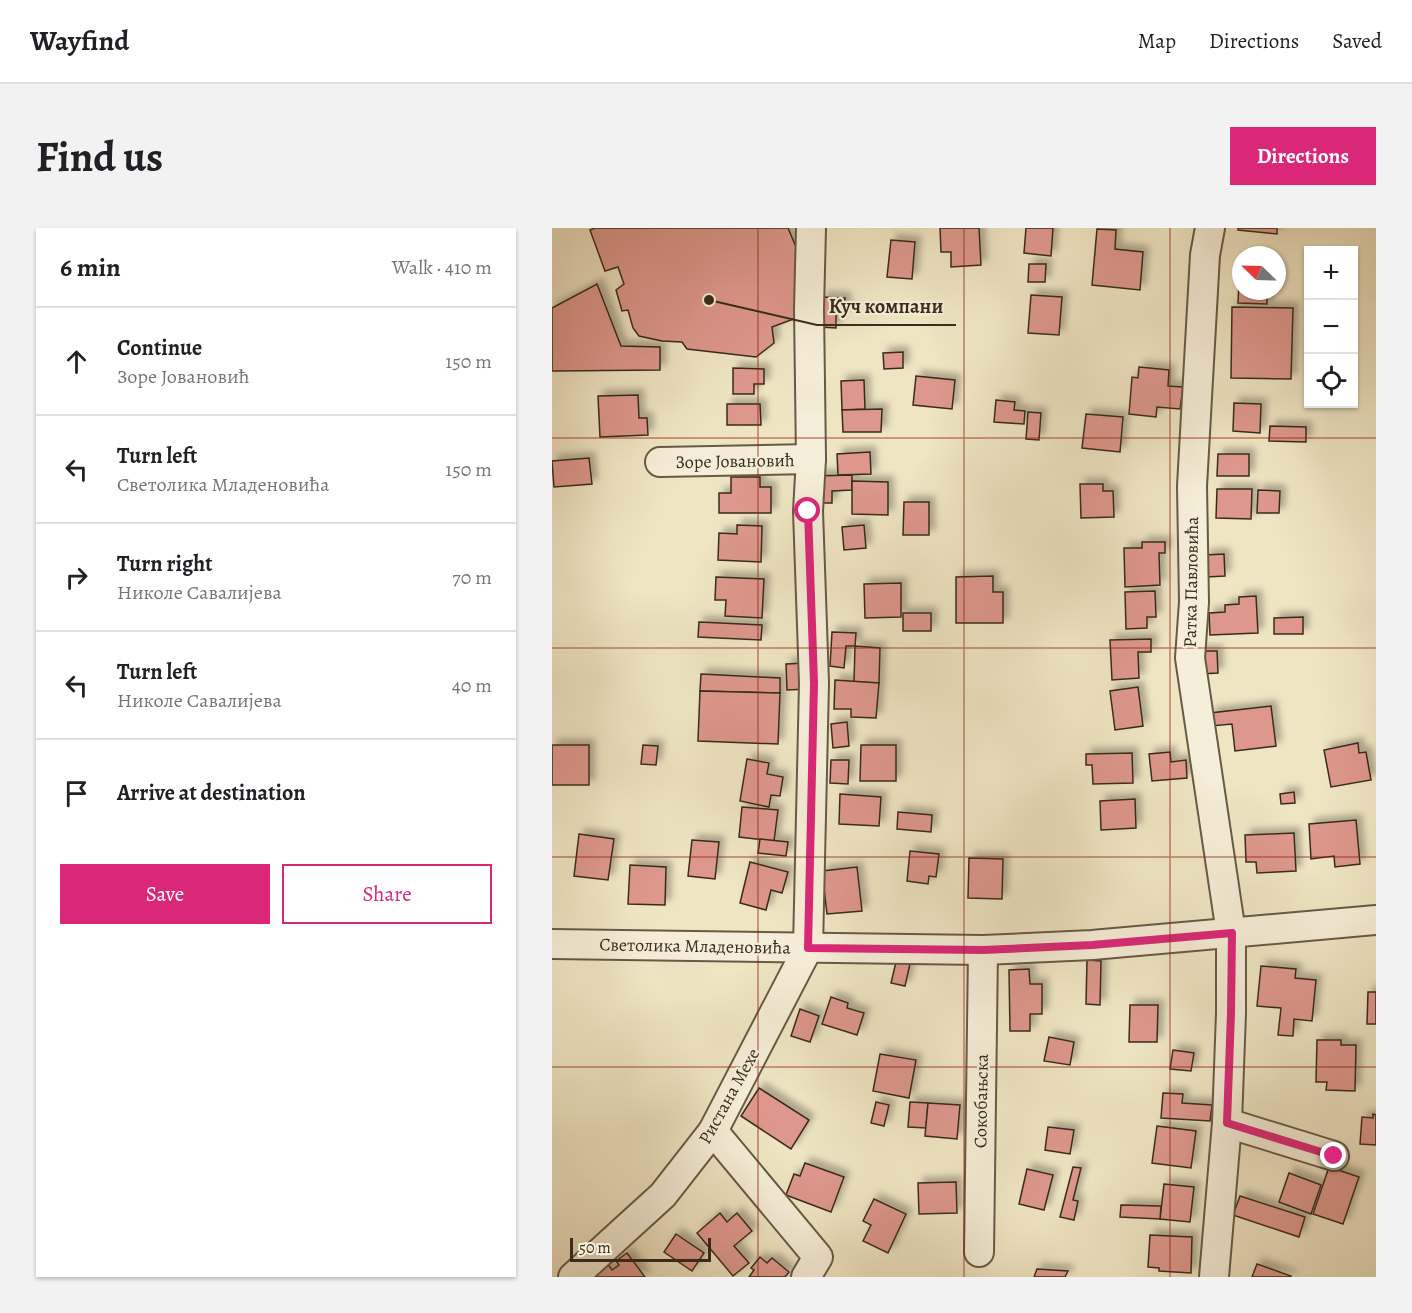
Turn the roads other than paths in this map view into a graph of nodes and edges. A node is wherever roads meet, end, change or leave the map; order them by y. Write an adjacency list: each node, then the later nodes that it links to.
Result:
1 (811, 228): 3 (street, Зоре Јовановић)
2 (1210, 228): 6 (street, Ратка Павловића)
3 (811, 459): 4 (street, Зоре Јовановић); 8 (street, Зоре Јовановић)
4 (660, 462)
5 (1376, 920): 6 (street, Светолика Младеновића)
6 (1232, 933): 9 (street, Светолика Младеновића); 10 (street, Ратка Павловића)
7 (552, 944): 8 (street, Светолика Младеновића)
8 (808, 948): 9 (street, Светолика Младеновића); 11 (street, Ристана Мехе)
9 (983, 950): 13 (street, Сокобањска)
10 (1227, 1123): 12 (street); 16 (street, Ратка Павловића)
11 (713, 1131): 14 (street, Ристана Мехе); 15 (street)
12 (1334, 1156)
13 (979, 1252)
14 (573, 1277)
15 (806, 1277)
16 (1214, 1277)

